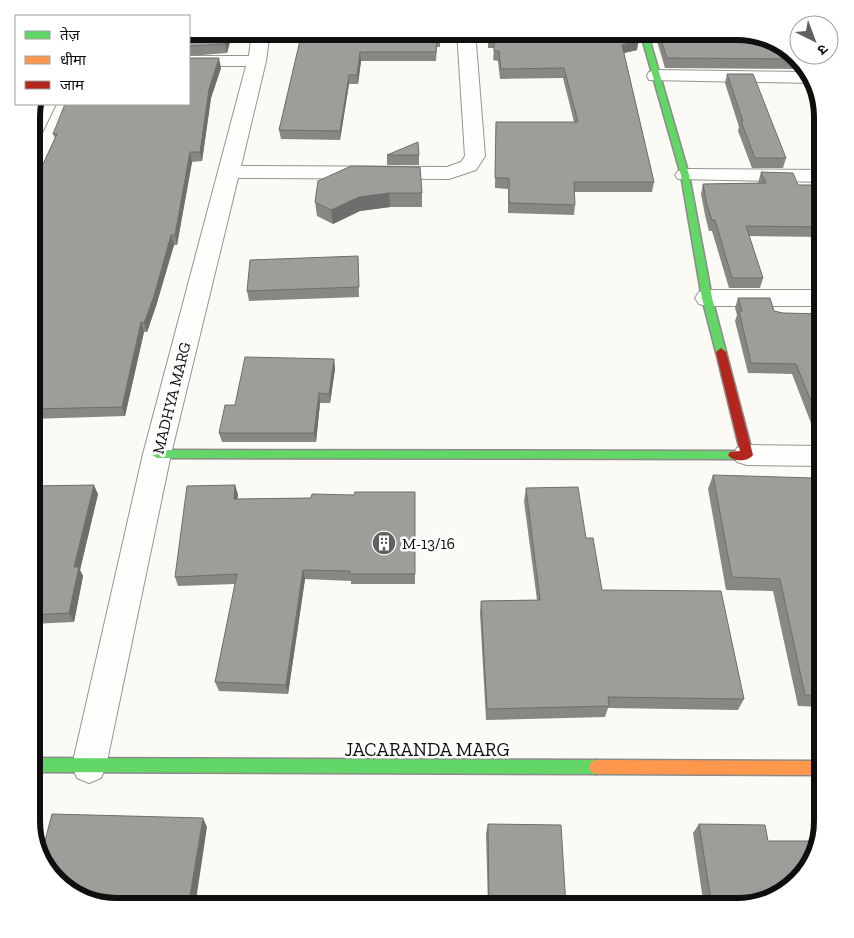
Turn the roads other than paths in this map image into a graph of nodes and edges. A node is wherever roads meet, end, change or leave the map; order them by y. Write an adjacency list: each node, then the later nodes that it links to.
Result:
1 (260, 40): 5 (street, MADHYA MARG)
2 (467, 40): 10 (street)
3 (646, 40): 6 (street)
4 (190, 61): 5 (street)
5 (257, 61): 10 (street, MADHYA MARG)
6 (656, 76): 7 (street); 11 (street)
7 (803, 78)
8 (46, 105): 9 (street)
9 (40, 117)
10 (228, 172): 15 (street, MADHYA MARG)
11 (684, 175): 12 (street); 13 (street)
12 (814, 176)
13 (706, 298): 14 (street); 16 (street)
14 (814, 298)
15 (157, 454): 16 (street); 19 (street, MADHYA MARG)
16 (747, 455): 17 (street)
17 (814, 456)
18 (40, 766): 19 (street, JACARANDA MARG)
19 (89, 766): 20 (street, JACARANDA MARG)
20 (814, 768)

